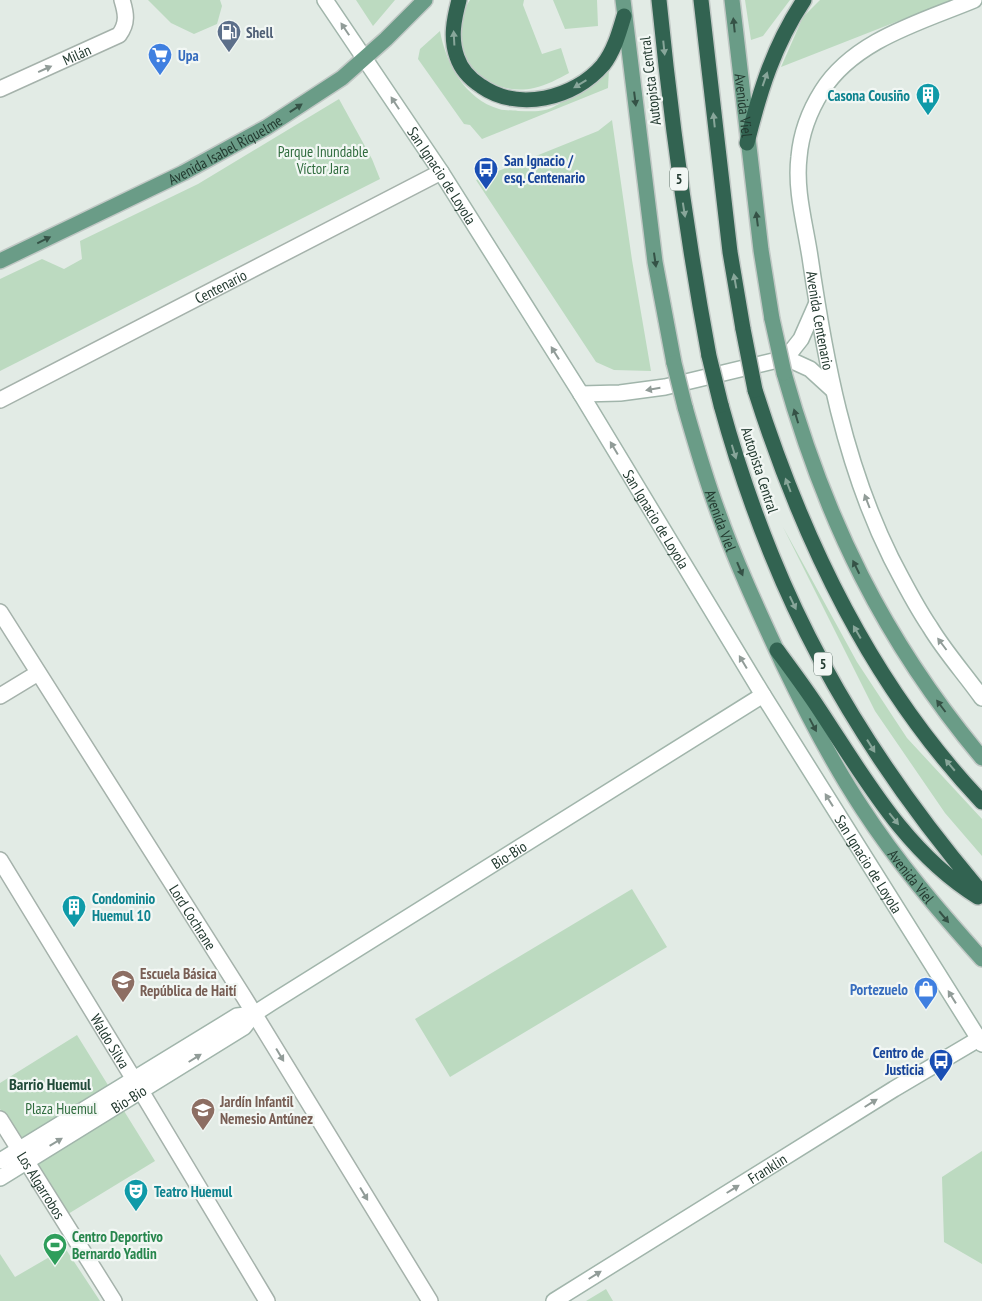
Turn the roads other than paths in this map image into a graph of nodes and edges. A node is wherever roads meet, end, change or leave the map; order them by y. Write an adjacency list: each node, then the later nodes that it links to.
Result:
1 (122, 0): 13 (street, Milán, one-way to 1)
2 (325, 0): 12 (street, San Ignacio de Loyola, one-way to 2)
3 (425, 0): 12 (main road, Avenida Isabel Riquelme)
4 (459, 0): 11 (highway, one-way to 4)
5 (623, 0): 11 (main road, Avenida Viel)
6 (659, 0): 31 (highway, Autopista Central / 5, one-way to 31, bridge)
7 (701, 0): 29 (highway, Autopista Central, one-way to 7, bridge)
8 (732, 0): 14 (main road, Avenida Viel, one-way to 8)
9 (804, 0): 14 (highway, one-way to 9)
10 (974, 0): 17 (street, Avenida Centenario)
11 (624, 16): 23 (main road, Avenida Viel, one-way to 23, bridge)
12 (365, 58): 15 (street, San Ignacio de Loyola, one-way to 12); 16 (main road, Avenida Isabel Riquelme, one-way to 12)
13 (0, 89)
14 (748, 142): 18 (main road, Avenida Viel, one-way to 14, bridge)
15 (441, 172): 20 (street, San Ignacio de Loyola, one-way to 15); 21 (street, Centenario)
16 (0, 261)
17 (817, 304): 18 (street); 19 (street, Avenida Centenario)
18 (785, 365): 19 (street); 20 (street, one-way to 20); 28 (main road, Avenida Viel, one-way to 18)
19 (833, 390): 27 (street, Avenida Centenario, one-way to 19)
20 (581, 394): 25 (street, San Ignacio de Loyola, one-way to 20)
21 (0, 400)
22 (0, 612): 24 (street, Lord Cochrane)
23 (777, 650): 32 (highway, one-way to 32); 33 (main road, Avenida Viel, one-way to 33)
24 (38, 673): 26 (street); 34 (street, Lord Cochrane)
25 (764, 695): 34 (street, Bio-Bio); 35 (street, San Ignacio de Loyola, one-way to 25)
26 (0, 696)
27 (982, 698)
28 (982, 758)
29 (982, 802)
30 (0, 860): 36 (street, Waldo Silva)
31 (982, 893)
32 (982, 899)
33 (982, 959)
34 (254, 1014): 36 (street, Bio-Bio); 43 (street, Lord Cochrane, one-way to 43)
35 (981, 1040): 44 (street, Franklin, one-way to 35)
36 (137, 1084): 38 (street, Bio-Bio); 42 (street, Waldo Silva)
37 (0, 1119): 38 (street, Los Algarrobos)
38 (23, 1154): 39 (street, Bio-Bio); 40 (street, Bio-Bio); 41 (street, Los Algarrobos)
39 (0, 1161)
40 (0, 1178)
41 (114, 1301)
42 (267, 1301)
43 (430, 1301)
44 (554, 1301)

